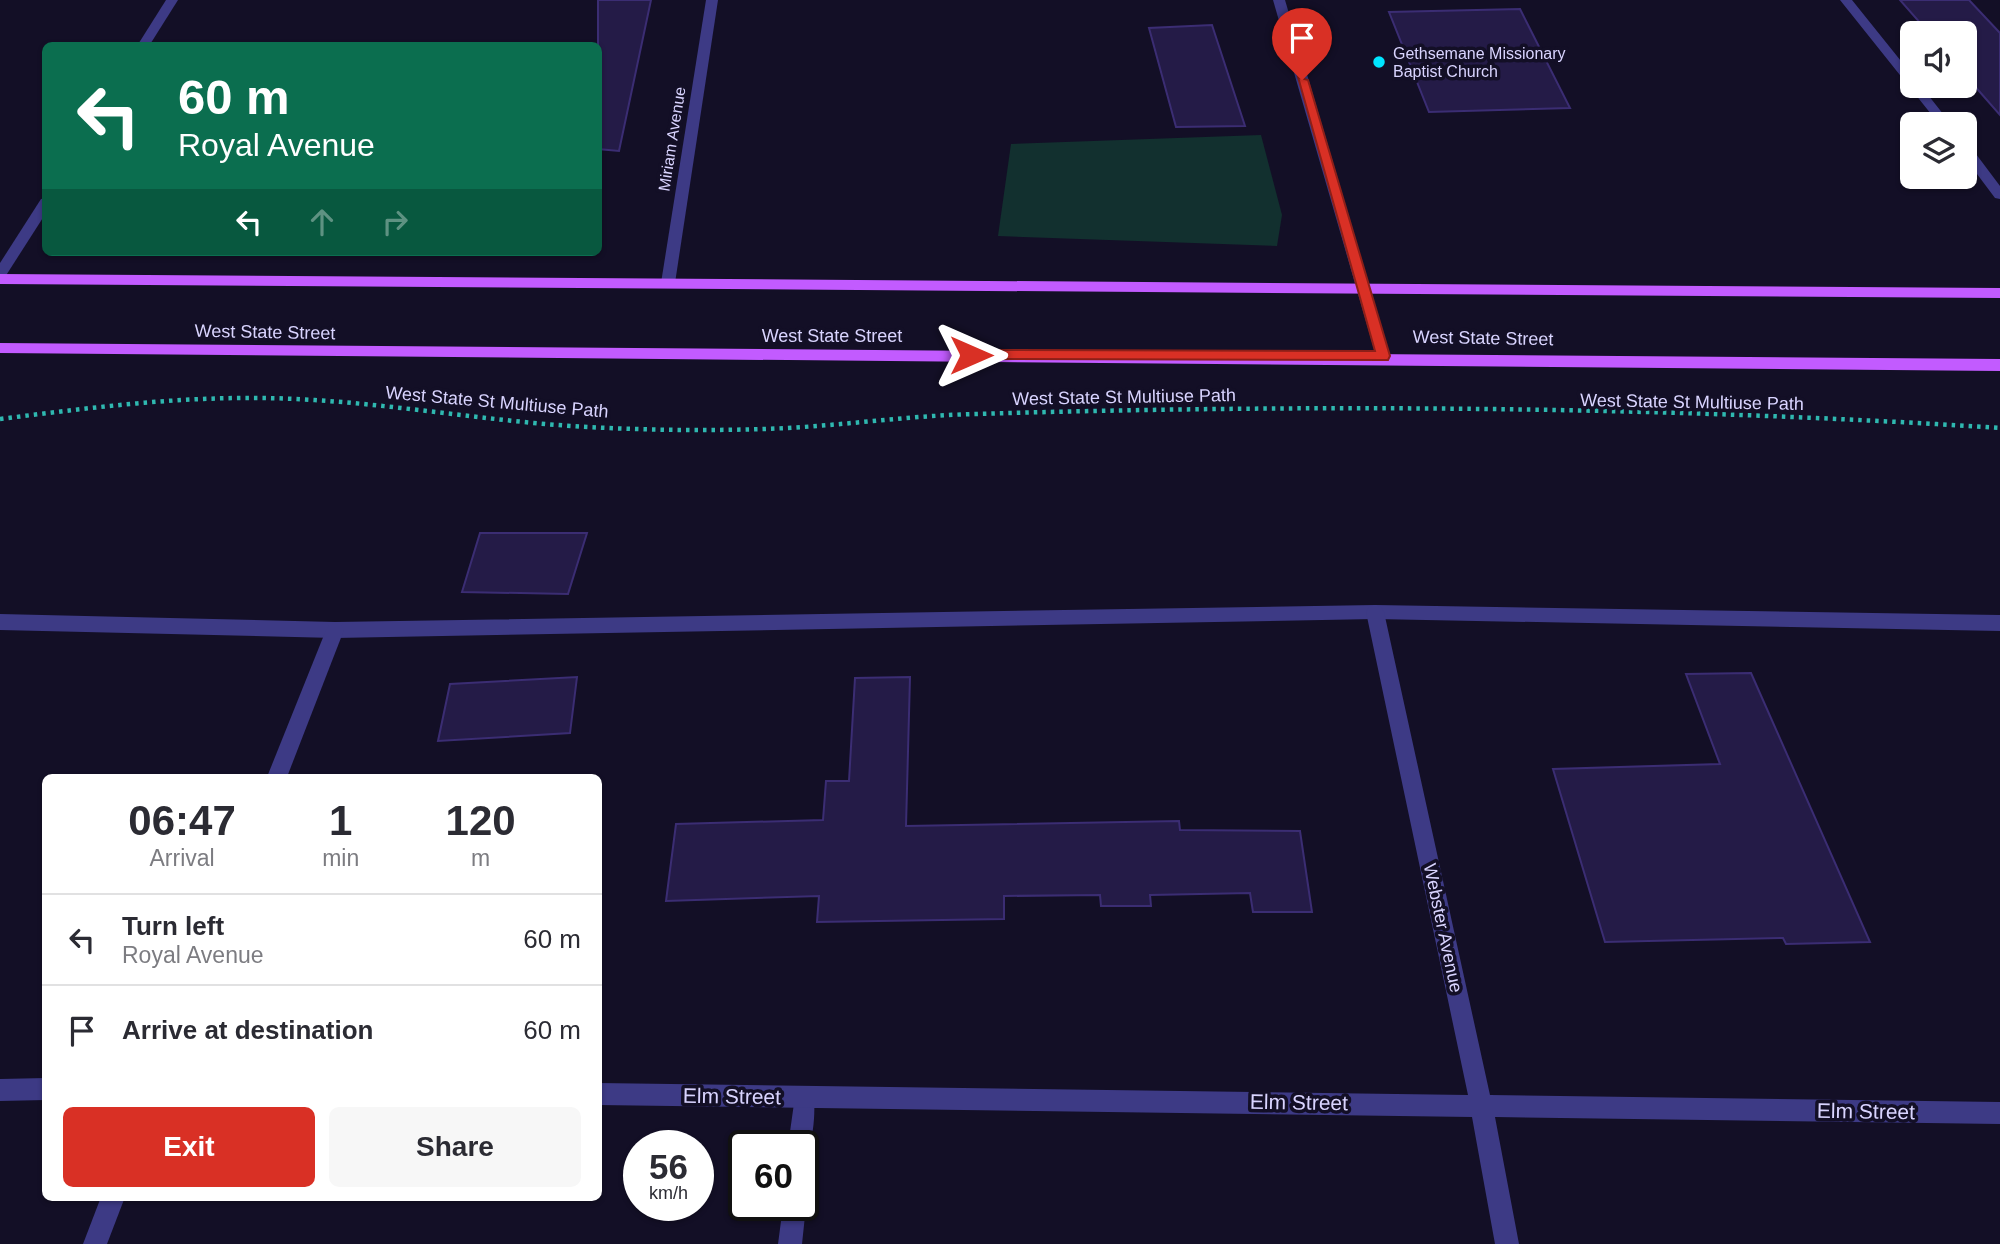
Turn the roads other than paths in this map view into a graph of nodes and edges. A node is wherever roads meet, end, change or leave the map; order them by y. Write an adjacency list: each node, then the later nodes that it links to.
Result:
1 (172, 0): 5 (street)
2 (712, 0): 13 (street, Miriam Avenue)
3 (1279, 0): 14 (street)
4 (1846, 0): 6 (street)
5 (146, 42)
6 (1900, 68)
7 (1924, 98): 8 (street)
8 (1935, 112)
9 (1977, 165): 10 (street)
10 (2000, 195)
11 (42, 208): 12 (street)
12 (0, 276): 13 (main road)
13 (668, 284): 14 (main road)
14 (1363, 288): 15 (main road); 17 (street)
15 (2000, 293)
16 (0, 348): 17 (main road, West State Street)
17 (1383, 356): 18 (main road, West State Street)
18 (2000, 365)
19 (1376, 612): 21 (street); 22 (street); 28 (street, Webster Avenue)
20 (0, 622): 22 (street)
21 (2000, 623)
22 (335, 630): 23 (street)
23 (278, 774)
24 (42, 1089): 25 (street)
25 (0, 1090)
26 (602, 1094): 27 (street, Elm Street)
27 (804, 1097): 28 (street, Elm Street); 30 (street)
28 (1481, 1104): 29 (street, Elm Street); 35 (street, Webster Avenue)
29 (2000, 1113)
30 (801, 1130)
31 (111, 1201): 33 (street)
32 (792, 1221): 34 (street)
33 (95, 1244)
34 (790, 1244)
35 (1507, 1244)

